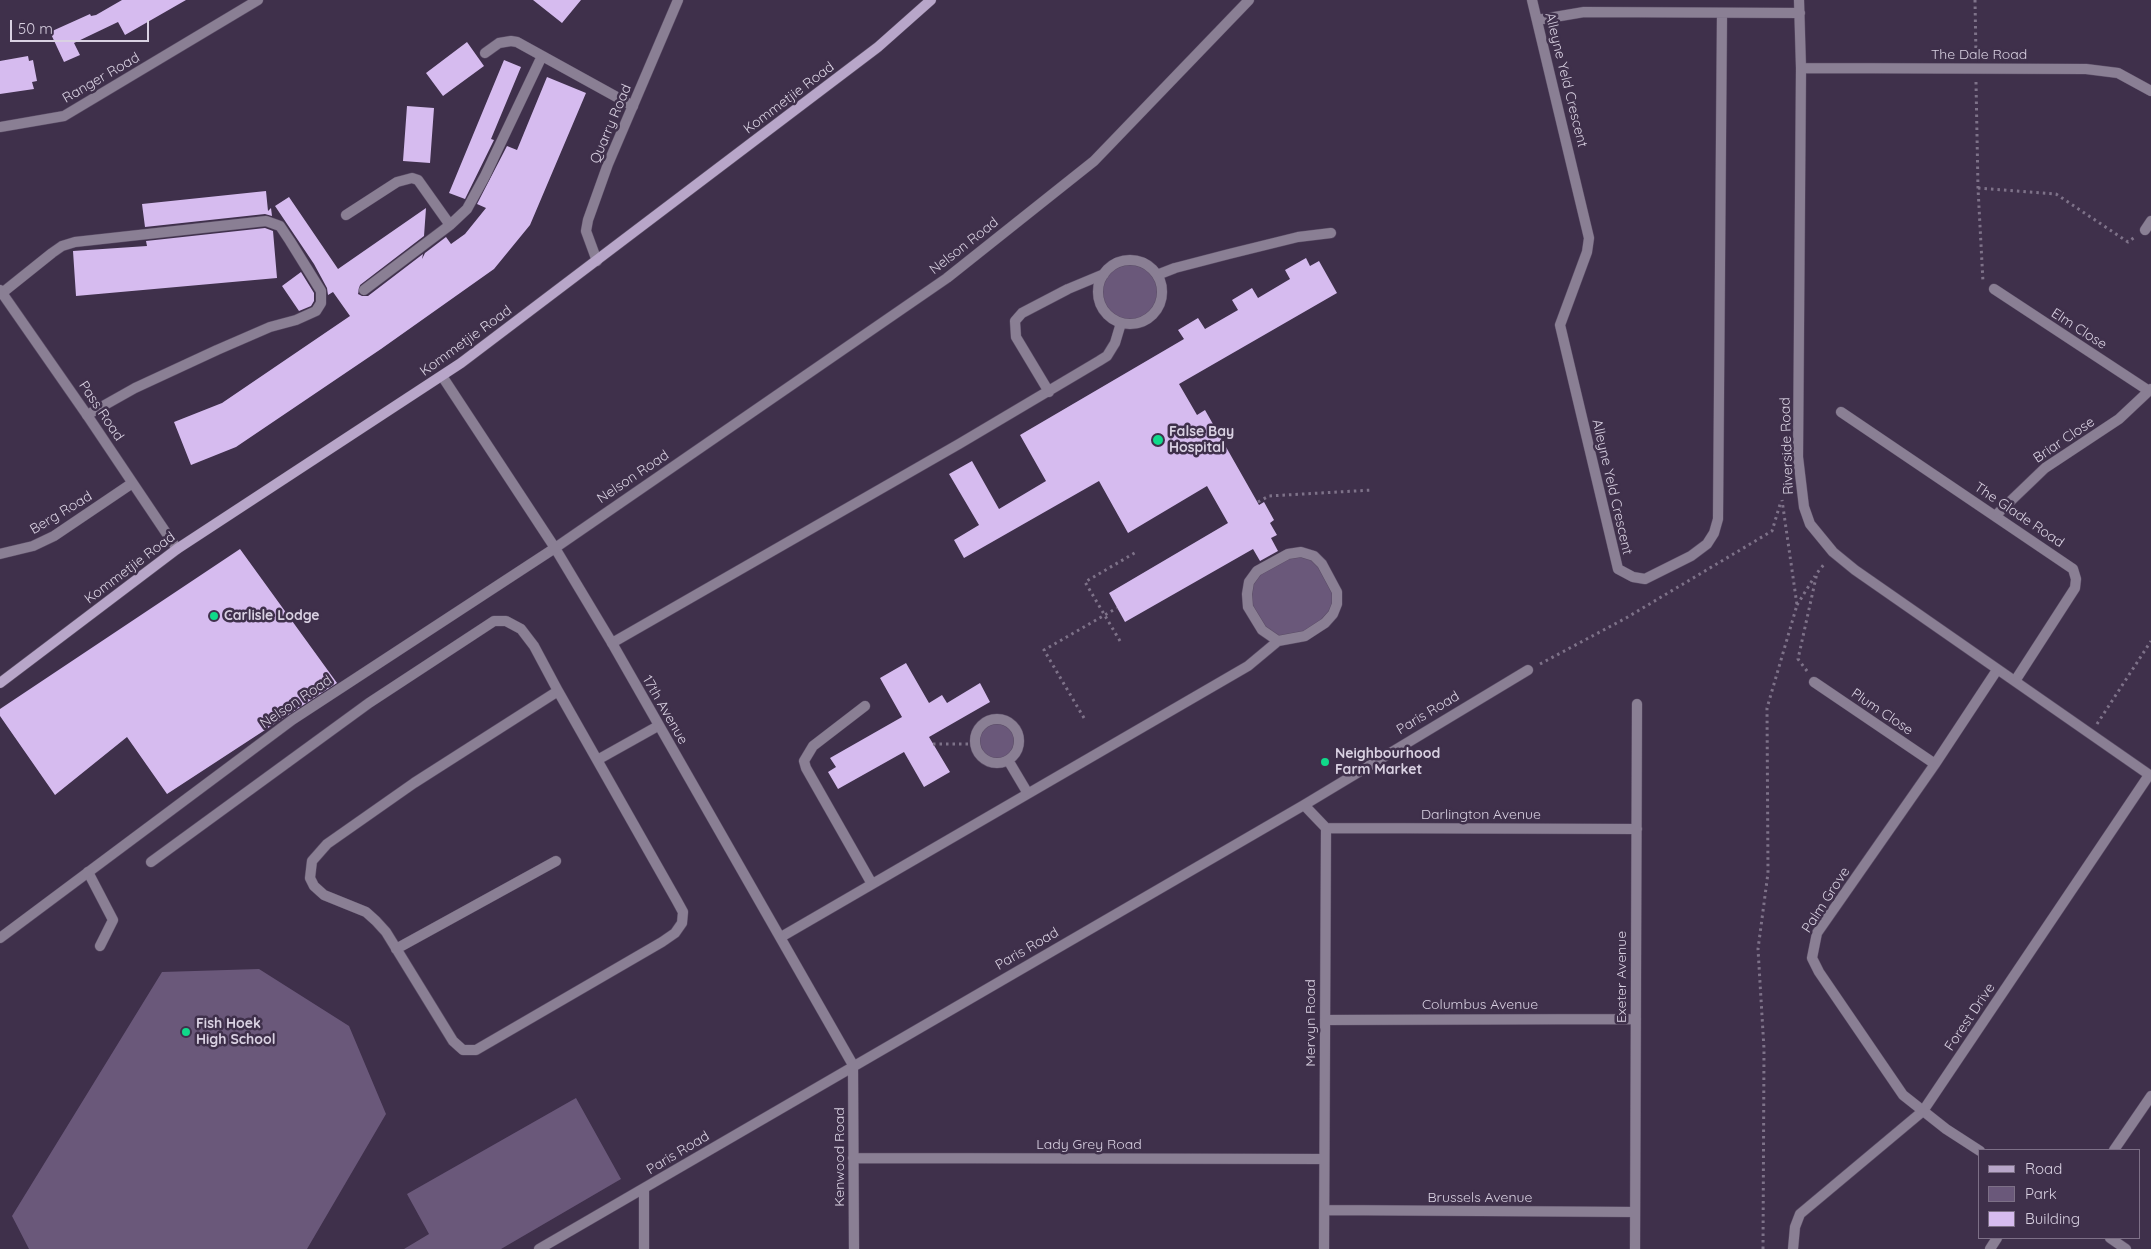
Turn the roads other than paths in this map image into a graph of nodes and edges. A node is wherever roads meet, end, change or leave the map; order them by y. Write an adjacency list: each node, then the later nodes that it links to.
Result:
1 (258, 0): 17 (street, Ranger Road)
2 (678, 0): 16 (street, Quarry Road)
3 (931, 0): 21 (main road, Kommetjie Road)
4 (1249, 0): 35 (street, Nelson Road)
5 (1532, 0): 11 (street, Alleyne Yeld Crescent)
6 (1656, 0): 8 (street)
7 (1799, 0): 10 (street, Riverside Road)
8 (1655, 11): 9 (street); 11 (street)
9 (1722, 13): 10 (street); 11 (street, Alleyne Yeld Crescent)
10 (1800, 13): 14 (street, Riverside Road)
11 (1537, 20)
12 (485, 54): 13 (street)
13 (542, 56): 16 (street); 19 (street)
14 (1801, 68): 15 (street, The Dale Road); 41 (street, Riverside Road)
15 (2151, 91)
16 (634, 106): 21 (street, Quarry Road)
17 (0, 127)
18 (346, 215): 19 (street)
19 (450, 225): 25 (street)
20 (1331, 232): 23 (street)
21 (597, 261): 28 (main road, Kommetjie Road)
22 (1104, 274): 23 (street); 27 (street); 30 (street)
23 (1157, 275): 27 (street)
24 (1994, 289): 29 (street, Elm Close)
25 (364, 290)
26 (1, 291): 32 (street, Pass Road); 32 (street)
27 (1121, 323): 30 (street)
28 (442, 376): 35 (street, 17th Avenue); 36 (main road, Kommetjie Road)
29 (2150, 390): 34 (street, Briar Close)
30 (1049, 392): 39 (street)
31 (1841, 412): 34 (street, The Glade Road)
32 (87, 414): 33 (street, Pass Road)
33 (132, 484): 36 (street, Pass Road); 37 (street, Berg Road)
34 (1995, 516): 42 (street, The Glade Road)
35 (554, 548): 39 (street, 17th Avenue); 59 (street, Nelson Road)
36 (177, 549): 44 (main road, Kommetjie Road)
37 (0, 554)
38 (1278, 641): 38 (street); 53 (street)
39 (612, 643): 48 (street, 17th Avenue)
40 (1528, 670): 54 (street, Paris Road)
41 (1997, 670): 42 (street, Riverside Road); 51 (street, Palm Grove)
42 (2015, 681): 52 (street, Riverside Road)
43 (1814, 682): 51 (street, Plum Close)
44 (0, 683)
45 (558, 691): 49 (street); 58 (street); 64 (street)
46 (1636, 704): 56 (street, Exeter Avenue)
47 (865, 706): 60 (street)
48 (658, 726): 49 (street); 61 (street, 17th Avenue)
49 (599, 759): 64 (street)
50 (1008, 760): 50 (street); 53 (street)
51 (1935, 764): 69 (street, Palm Grove)
52 (2150, 776): 69 (street, Forest Drive)
53 (1027, 792): 60 (street)
54 (1304, 804): 55 (street); 67 (street, Paris Road)
55 (1326, 828): 56 (street, Darlington Avenue); 66 (street, Mervyn Road)
56 (1637, 829): 65 (street, Exeter Avenue)
57 (556, 861): 64 (street)
58 (151, 862)
59 (88, 872): 62 (street, Nelson Road); 63 (street)
60 (872, 884): 61 (street)
61 (781, 937): 67 (street, 17th Avenue)
62 (0, 938)
63 (100, 946)
64 (396, 949)
65 (1636, 1018): 66 (street, Columbus Avenue); 76 (street, Exeter Avenue)
66 (1325, 1020): 73 (street, Mervyn Road)
67 (852, 1065): 72 (street, Kenwood Road); 74 (street, Paris Road)
68 (2151, 1096): 70 (street)
69 (1923, 1111): 71 (street, Palm Grove); 83 (street, Forest Drive)
70 (2115, 1149)
71 (1978, 1150)
72 (853, 1158): 73 (street, Lady Grey Road); 80 (street, Kenwood Road)
73 (1324, 1159): 75 (street, Mervyn Road)
74 (644, 1190): 78 (street, Paris Road); 79 (street)
75 (1324, 1210): 76 (street, Brussels Avenue); 81 (street, Mervyn Road)
76 (1635, 1212): 82 (street, Exeter Avenue)
77 (2111, 1239): 84 (street)
78 (539, 1249)
79 (644, 1249)
80 (854, 1249)
81 (1324, 1249)
82 (1635, 1249)
83 (1793, 1249)
84 (2126, 1249)

